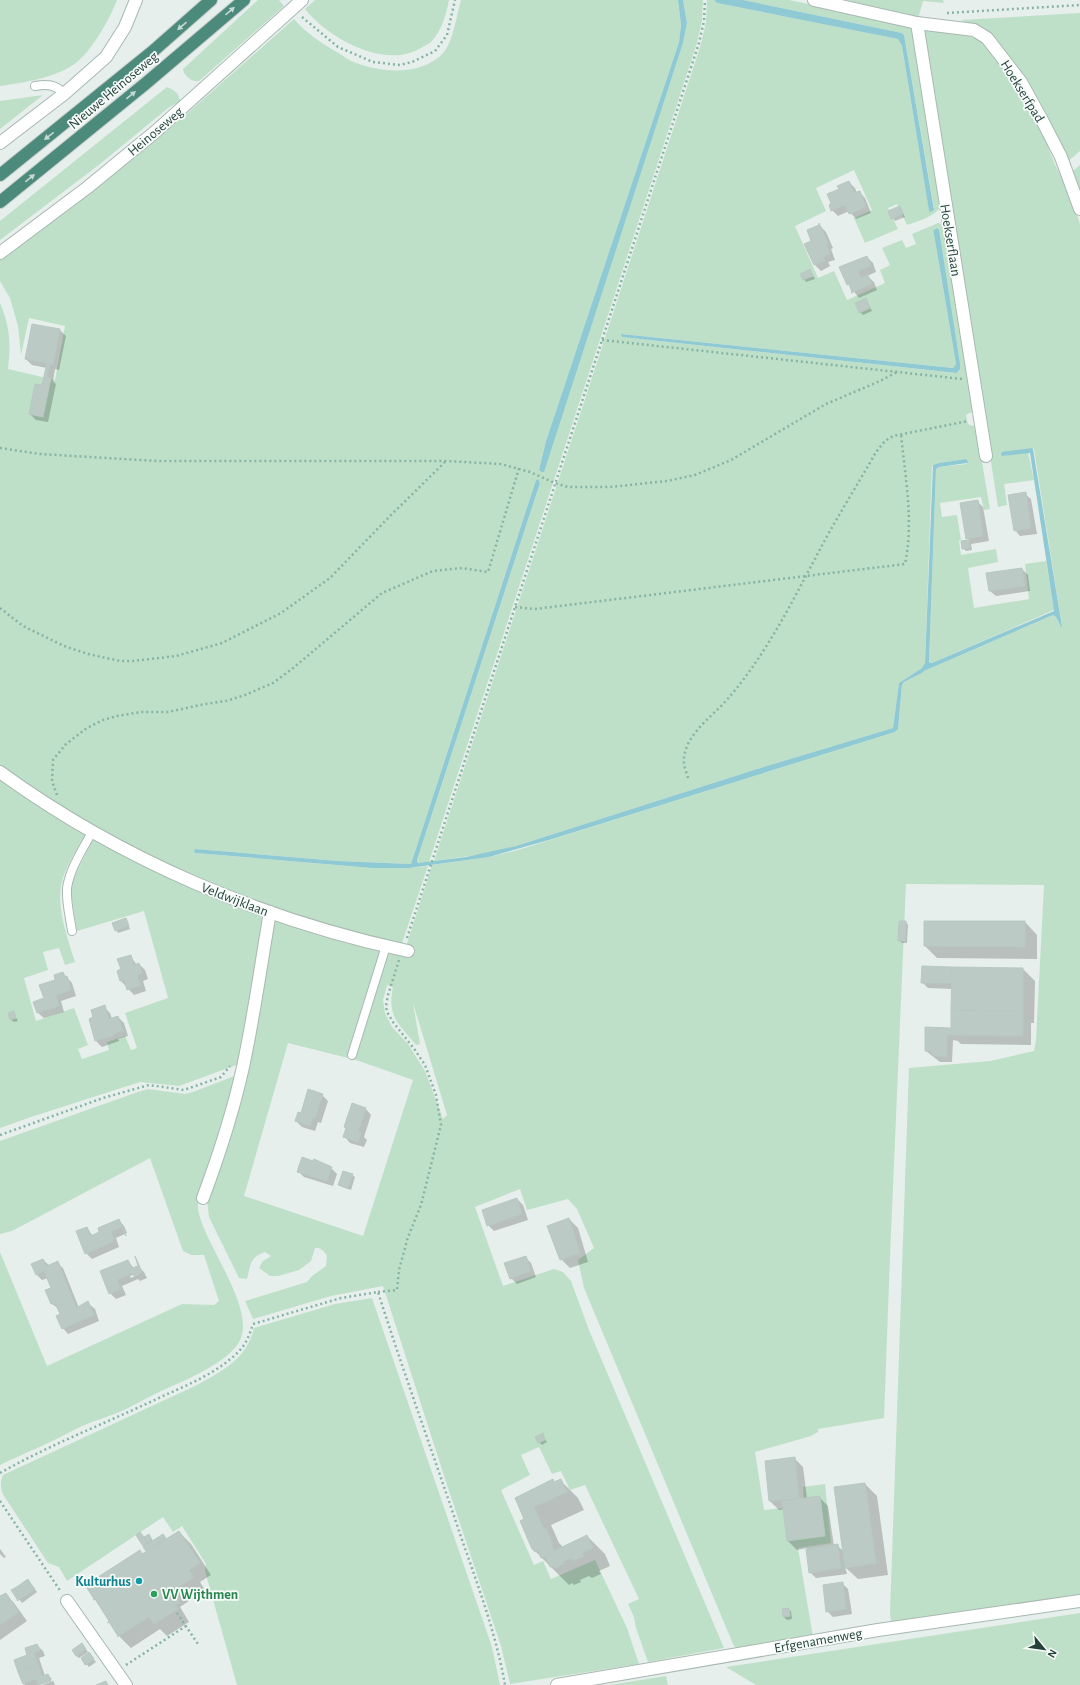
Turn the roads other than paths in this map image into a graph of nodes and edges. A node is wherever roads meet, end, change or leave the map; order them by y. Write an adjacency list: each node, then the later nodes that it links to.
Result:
1 (136, 0): 8 (street)
2 (211, 0): 10 (highway, Nieuwe Heinoseweg, one-way to 10)
3 (244, 0): 11 (highway, Nieuwe Heinoseweg, one-way to 3)
4 (302, 0): 13 (street, Heinoseweg)
5 (814, 0): 6 (street)
6 (920, 24): 12 (street, Hoekserfpad); 14 (street, Hoekserflaan)
7 (35, 86): 8 (lane)
8 (64, 94): 9 (street)
9 (0, 143)
10 (0, 175)
11 (0, 202)
12 (1080, 209)
13 (0, 253)
14 (986, 456)
15 (0, 772): 16 (street, Veldwijklaan)
16 (92, 832): 17 (street, Veldwijklaan); 18 (lane)
17 (270, 912): 19 (street, Veldwijklaan); 22 (street)
18 (72, 931)
19 (386, 946): 20 (street, Veldwijklaan); 21 (lane)
20 (406, 951)
21 (352, 1056)
22 (203, 1198)
23 (67, 1601): 25 (street)
24 (1080, 1601): 26 (street, Erfgenamenweg)
25 (126, 1685)
26 (557, 1685)

